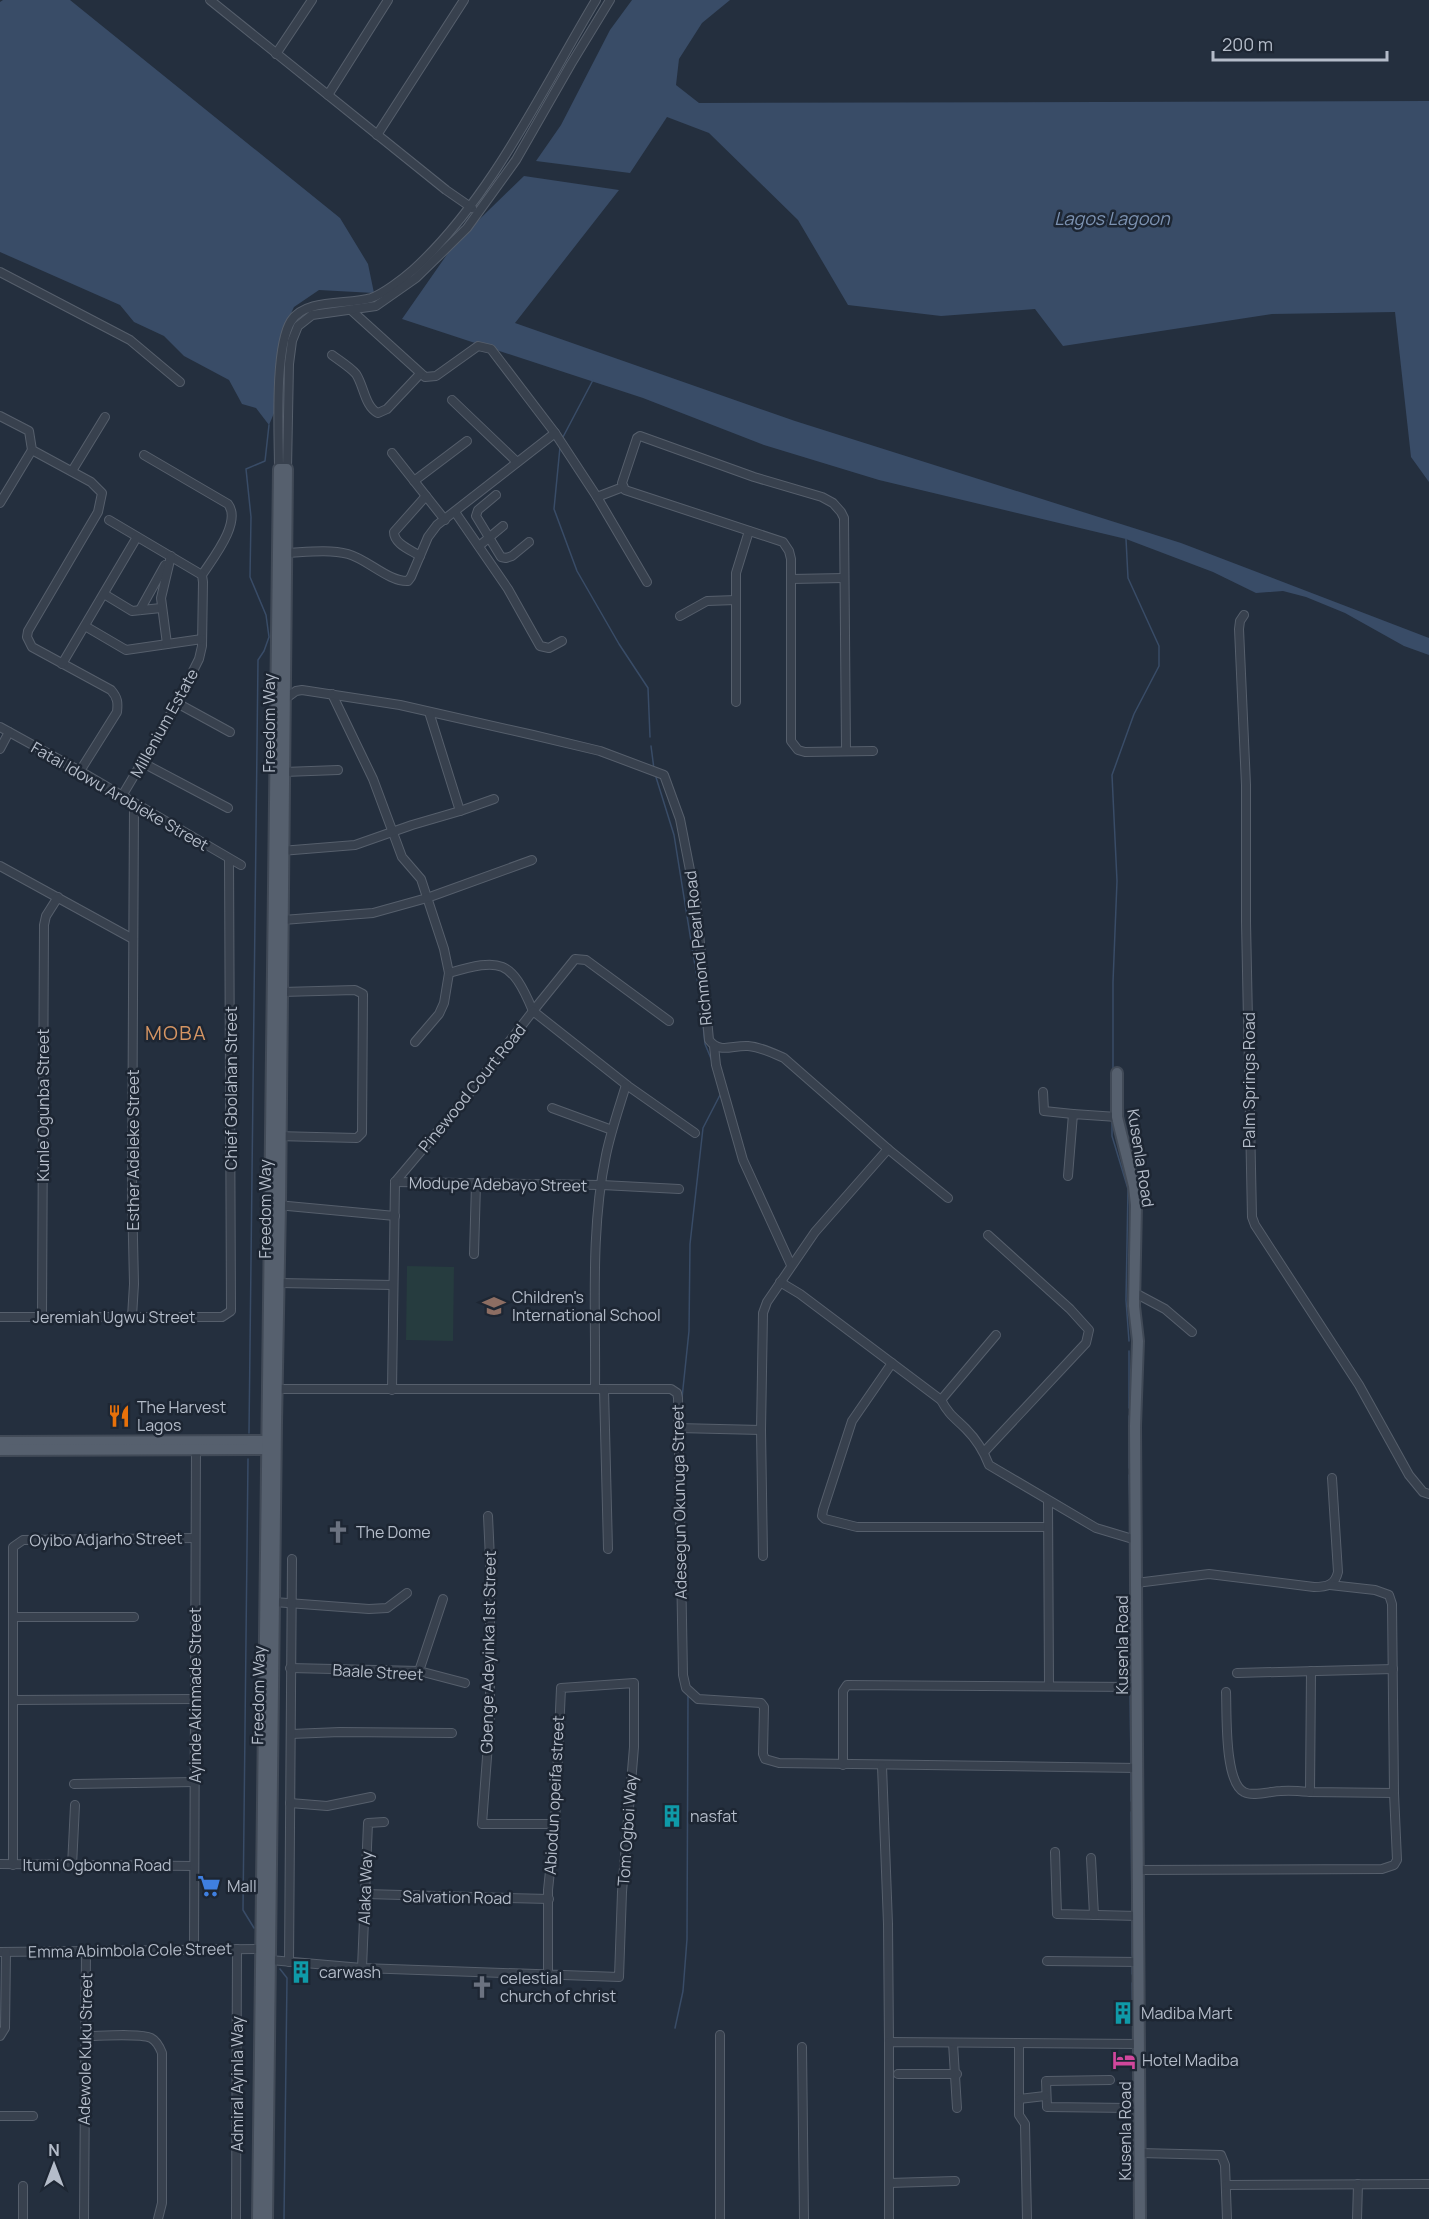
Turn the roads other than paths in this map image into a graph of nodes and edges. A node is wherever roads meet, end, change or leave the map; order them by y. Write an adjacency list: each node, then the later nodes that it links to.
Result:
1 (210, 0): 7 (street)
2 (312, 0): 7 (street)
3 (388, 0): 8 (street)
4 (464, 0): 9 (street)
5 (596, 0): 10 (street)
6 (610, 0): 11 (street)
7 (276, 54): 8 (street)
8 (328, 95): 9 (street)
9 (377, 135): 10 (street)
10 (469, 206): 11 (street); 14 (street)
11 (478, 212): 13 (street)
12 (0, 272): 18 (street)
13 (351, 310): 15 (street); 17 (street)
14 (283, 340): 15 (street); 28 (street)
15 (292, 341): 28 (street)
16 (332, 356): 17 (street)
17 (420, 374): 22 (street)
18 (180, 382)
19 (452, 400): 27 (street)
20 (0, 416): 24 (street)
21 (105, 417): 29 (street)
22 (555, 433): 27 (street); 34 (street)
23 (466, 441): 30 (street)
24 (32, 450): 29 (street); 35 (street)
25 (392, 453): 30 (street)
26 (144, 455): 48 (street)
27 (517, 462): 36 (street)
28 (283, 469): 45 (main road, Freedom Way); 84 (main road, Freedom Way)
29 (72, 471): 62 (street)
30 (414, 481): 33 (street)
31 (623, 487): 34 (street); 40 (street); 49 (street)
32 (496, 495): 42 (street)
33 (426, 496): 38 (street); 47 (street)
34 (597, 497): 51 (street)
35 (0, 502)
36 (455, 512): 38 (street); 44 (street)
37 (110, 520): 41 (street)
38 (445, 520): 47 (street)
39 (502, 526): 42 (street)
40 (749, 531): 50 (street); 53 (street)
41 (137, 537): 46 (street); 52 (street)
42 (490, 537): 43 (street); 44 (street)
43 (529, 542)
44 (479, 546): 60 (street)
45 (287, 553): 47 (street); 64 (main road, Freedom Way)
46 (170, 556): 48 (street); 54 (street); 55 (street)
47 (420, 556)
48 (202, 575): 59 (street, Millenium Estate)
49 (844, 578): 50 (street); 72 (street)
50 (791, 579): 72 (street)
51 (647, 582)
52 (104, 594): 55 (street); 58 (street)
53 (736, 600): 57 (street); 65 (street)
54 (161, 608): 55 (street); 61 (street)
55 (140, 610)
56 (1244, 615): 143 (street, Palm Springs Road)
57 (680, 616)
58 (85, 626): 61 (street); 62 (street)
59 (202, 639): 61 (street); 66 (street, Millenium Estate)
60 (562, 641)
61 (167, 644)
62 (62, 664): 76 (street)
63 (332, 694): 64 (street, Richmond Pearl Road); 67 (street, Richmond Pearl Road); 83 (street)
64 (285, 699): 77 (main road, Freedom Way)
65 (736, 702)
66 (177, 703): 70 (street); 74 (street, Millenium Estate)
67 (429, 712): 82 (street); 98 (street, Richmond Pearl Road)
68 (0, 727): 69 (street, Fatai Idowu Arobieke Street)
69 (9, 732): 71 (street); 76 (street, Fatai Idowu Arobieke Street)
70 (230, 732)
71 (0, 749)
72 (846, 751): 73 (street)
73 (873, 751)
74 (143, 763): 78 (street, Millenium Estate); 81 (street)
75 (338, 770): 77 (street)
76 (80, 771): 78 (street, Fatai Idowu Arobieke Street)
77 (285, 772): 84 (main road, Freedom Way)
78 (122, 796): 80 (street, Fatai Idowu Arobieke Street)
79 (494, 799): 82 (street)
80 (134, 804): 85 (street, Fatai Idowu Arobieke Street); 92 (street, Esther Adeleke Street)
81 (228, 808)
82 (460, 811): 83 (street)
83 (392, 833): 84 (street); 90 (street)
84 (279, 851): 91 (main road, Freedom Way); 107 (main road, Freedom Way)
85 (230, 859): 87 (street, Fatai Idowu Arobieke Street); 124 (street, Chief Gbolahan Street)
86 (532, 860): 90 (street)
87 (241, 865)
88 (0, 867): 89 (street)
89 (58, 897): 92 (street); 126 (street, Kunle Ogunba Street)
90 (427, 898): 91 (street); 93 (street)
91 (283, 920): 94 (main road, Freedom Way)
92 (133, 939): 127 (street, Esther Adeleke Street)
93 (449, 973): 95 (street); 97 (street)
94 (282, 992): 107 (main road, Freedom Way); 107 (street)
95 (533, 1011): 96 (street); 100 (street, Pinewood Court Road); 110 (street, Pinewood Court Road)
96 (669, 1022)
97 (415, 1042)
98 (714, 1046): 108 (street, Richmond Pearl Road); 119 (street)
99 (1118, 1073): 104 (main road, Kusenla Road)
100 (626, 1085): 105 (street); 106 (street, Pinewood Court Road)
101 (1043, 1092): 103 (street)
102 (552, 1108): 105 (street)
103 (1072, 1114): 104 (street); 109 (street)
104 (1114, 1116): 123 (main road, Kusenla Road)
105 (612, 1131): 112 (street)
106 (695, 1133)
107 (275, 1136): 115 (main road, Freedom Way)
108 (888, 1149): 114 (street, Richmond Pearl Road); 119 (street)
109 (1068, 1176)
110 (395, 1182): 111 (street, Modupe Adebayo Street); 116 (street)
111 (476, 1184): 112 (street, Modupe Adebayo Street); 118 (street)
112 (602, 1185): 113 (street, Modupe Adebayo Street); 132 (street)
113 (679, 1189)
114 (948, 1198)
115 (275, 1205): 116 (street); 121 (main road, Freedom Way); 139 (main road, Freedom Way)
116 (395, 1216): 122 (street)
117 (988, 1235): 141 (street)
118 (474, 1254)
119 (791, 1265): 120 (street)
120 (780, 1282): 130 (street); 136 (street)
121 (279, 1283): 122 (street); 131 (main road, Freedom Way)
122 (393, 1285): 133 (street)
123 (1135, 1293): 128 (street); 148 (main road, Kusenla Road)
124 (227, 1315): 127 (street, Jeremiah Ugwu Street)
125 (0, 1317): 126 (street, Jeremiah Ugwu Street)
126 (42, 1317): 127 (street, Jeremiah Ugwu Street)
127 (132, 1317)
128 (1192, 1332)
129 (996, 1335): 134 (street)
130 (892, 1363): 134 (street); 146 (street)
131 (277, 1389): 133 (street, Adesegun Okunuga Street); 139 (main road, Freedom Way)
132 (599, 1389): 133 (street, Adesegun Okunuga Street); 135 (street, Adesegun Okunuga Street); 149 (street)
133 (392, 1390)
134 (941, 1400): 141 (street)
135 (678, 1428): 136 (street); 174 (street, Adesegun Okunuga Street)
136 (761, 1430): 150 (street)
137 (0, 1442): 138 (main road)
138 (196, 1445): 139 (main road); 140 (main road); 147 (street, Ayinde Akinmade Street)
139 (271, 1445): 156 (main road, Freedom Way); 201 (main road, Freedom Way)
140 (0, 1450)
141 (984, 1452): 144 (street)
142 (1332, 1478): 153 (street)
143 (1429, 1494)
144 (1048, 1501): 146 (street); 148 (street)
145 (488, 1516): 185 (street, Gbenge Adeyinka 1st Street)
146 (1048, 1527): 167 (street)
147 (195, 1538): 158 (street, Oyibo Adjarho Street); 170 (street, Ayinde Akinmade Street)
148 (1136, 1540): 152 (main road, Kusenla Road)
149 (608, 1549)
150 (763, 1556)
151 (292, 1559): 157 (street)
152 (1136, 1583): 153 (street); 168 (main road, Kusenla Road)
153 (1330, 1586): 161 (street)
154 (407, 1593): 157 (street)
155 (442, 1599): 162 (street)
156 (274, 1602): 157 (street); 201 (main road, Freedom Way)
157 (292, 1603): 160 (street)
158 (13, 1617): 159 (street); 171 (street, Oyibo Adjarho Street)
159 (134, 1617)
160 (290, 1668): 162 (street, Baale Street); 173 (street)
161 (1393, 1669): 163 (street); 180 (street)
162 (419, 1671): 165 (street, Baale Street)
163 (1311, 1671): 164 (street); 179 (street)
164 (1237, 1673)
165 (465, 1683)
166 (634, 1683): 185 (street, Abiodun opeifa street); 207 (street, Tom Ogboi Way)
167 (1049, 1686): 168 (street); 174 (street)
168 (1137, 1687): 176 (main road, Kusenla Road)
169 (1226, 1692): 179 (street)
170 (195, 1699): 171 (street); 177 (street, Ayinde Akinmade Street)
171 (13, 1700): 189 (street, Oyibo Adjarho Street)
172 (452, 1733): 173 (street)
173 (291, 1734): 182 (street)
174 (843, 1765): 175 (street)
175 (882, 1766): 176 (street); 211 (street)
176 (1138, 1768): 192 (main road, Kusenla Road)
177 (195, 1782): 178 (street); 191 (street, Ayinde Akinmade Street)
178 (74, 1784)
179 (1310, 1792): 180 (street)
180 (1394, 1793): 192 (street)
181 (371, 1797): 182 (street)
182 (290, 1803): 203 (street)
183 (75, 1805): 190 (street)
184 (384, 1822): 193 (street, Alaka Way)
185 (555, 1824): 194 (street, Abiodun opeifa street)
186 (1055, 1852): 195 (street)
187 (1092, 1858): 195 (street)
188 (0, 1864): 189 (street, Itumi Ogbonna Road)
189 (13, 1864): 190 (street, Itumi Ogbonna Road)
190 (72, 1866): 191 (street, Itumi Ogbonna Road)
191 (194, 1866): 197 (street, Ayinde Akinmade Street)
192 (1138, 1870): 196 (main road, Kusenla Road)
193 (365, 1894): 194 (street, Salvation Road); 205 (street, Alaka Way)
194 (549, 1899): 206 (street, Abiodun opeifa street)
195 (1095, 1915): 196 (street)
196 (1138, 1916): 204 (main road, Kusenla Road)
197 (194, 1949): 198 (street, Emma Abimbola Cole Street); 199 (street, Emma Abimbola Cole Street)
198 (237, 1949): 201 (street, Emma Abimbola Cole Street); 235 (street, Admiral Ayinla Way)
199 (86, 1951): 200 (street, Emma Abimbola Cole Street); 210 (street, Adewole Kuku Street)
200 (3, 1952): 209 (street)
201 (267, 1953): 203 (street, Emma Abimbola Cole Street); 236 (main road, Freedom Way); 237 (main road, Freedom Way)
202 (1047, 1961): 204 (street)
203 (289, 1962): 205 (street, Emma Abimbola Cole Street)
204 (1139, 1962): 214 (main road, Kusenla Road)
205 (363, 1968): 206 (street, Emma Abimbola Cole Street)
206 (548, 1976): 207 (street, Emma Abimbola Cole Street)
207 (619, 1977)
208 (720, 2035): 238 (street)
209 (0, 2036)
210 (85, 2036): 233 (street, Adewole Kuku Street); 234 (street)
211 (889, 2042): 212 (street); 227 (street)
212 (953, 2043): 213 (street); 217 (street)
213 (1019, 2043): 214 (street); 220 (street)
214 (1139, 2044): 222 (main road, Kusenla Road)
215 (802, 2047): 239 (street)
216 (898, 2074): 217 (street)
217 (957, 2074): 221 (street)
218 (1110, 2080): 219 (street)
219 (1045, 2096): 220 (street); 222 (street)
220 (1019, 2099): 241 (street)
221 (957, 2108)
222 (1140, 2111): 225 (main road, Kusenla Road)
223 (0, 2116): 224 (street)
224 (33, 2116)
225 (1140, 2153): 230 (street); 242 (main road, Kusenla Road)
226 (955, 2181): 227 (street)
227 (889, 2183): 240 (street)
228 (1358, 2184): 229 (street); 230 (street); 244 (street)
229 (1429, 2184)
230 (1226, 2185): 243 (street)
231 (23, 2186): 232 (street)
232 (23, 2219)
233 (84, 2219)
234 (158, 2219)
235 (236, 2219)
236 (258, 2219)
237 (267, 2219)
238 (720, 2219)
239 (804, 2219)
240 (889, 2219)
241 (1027, 2219)
242 (1140, 2219)
243 (1227, 2219)
244 (1357, 2219)

